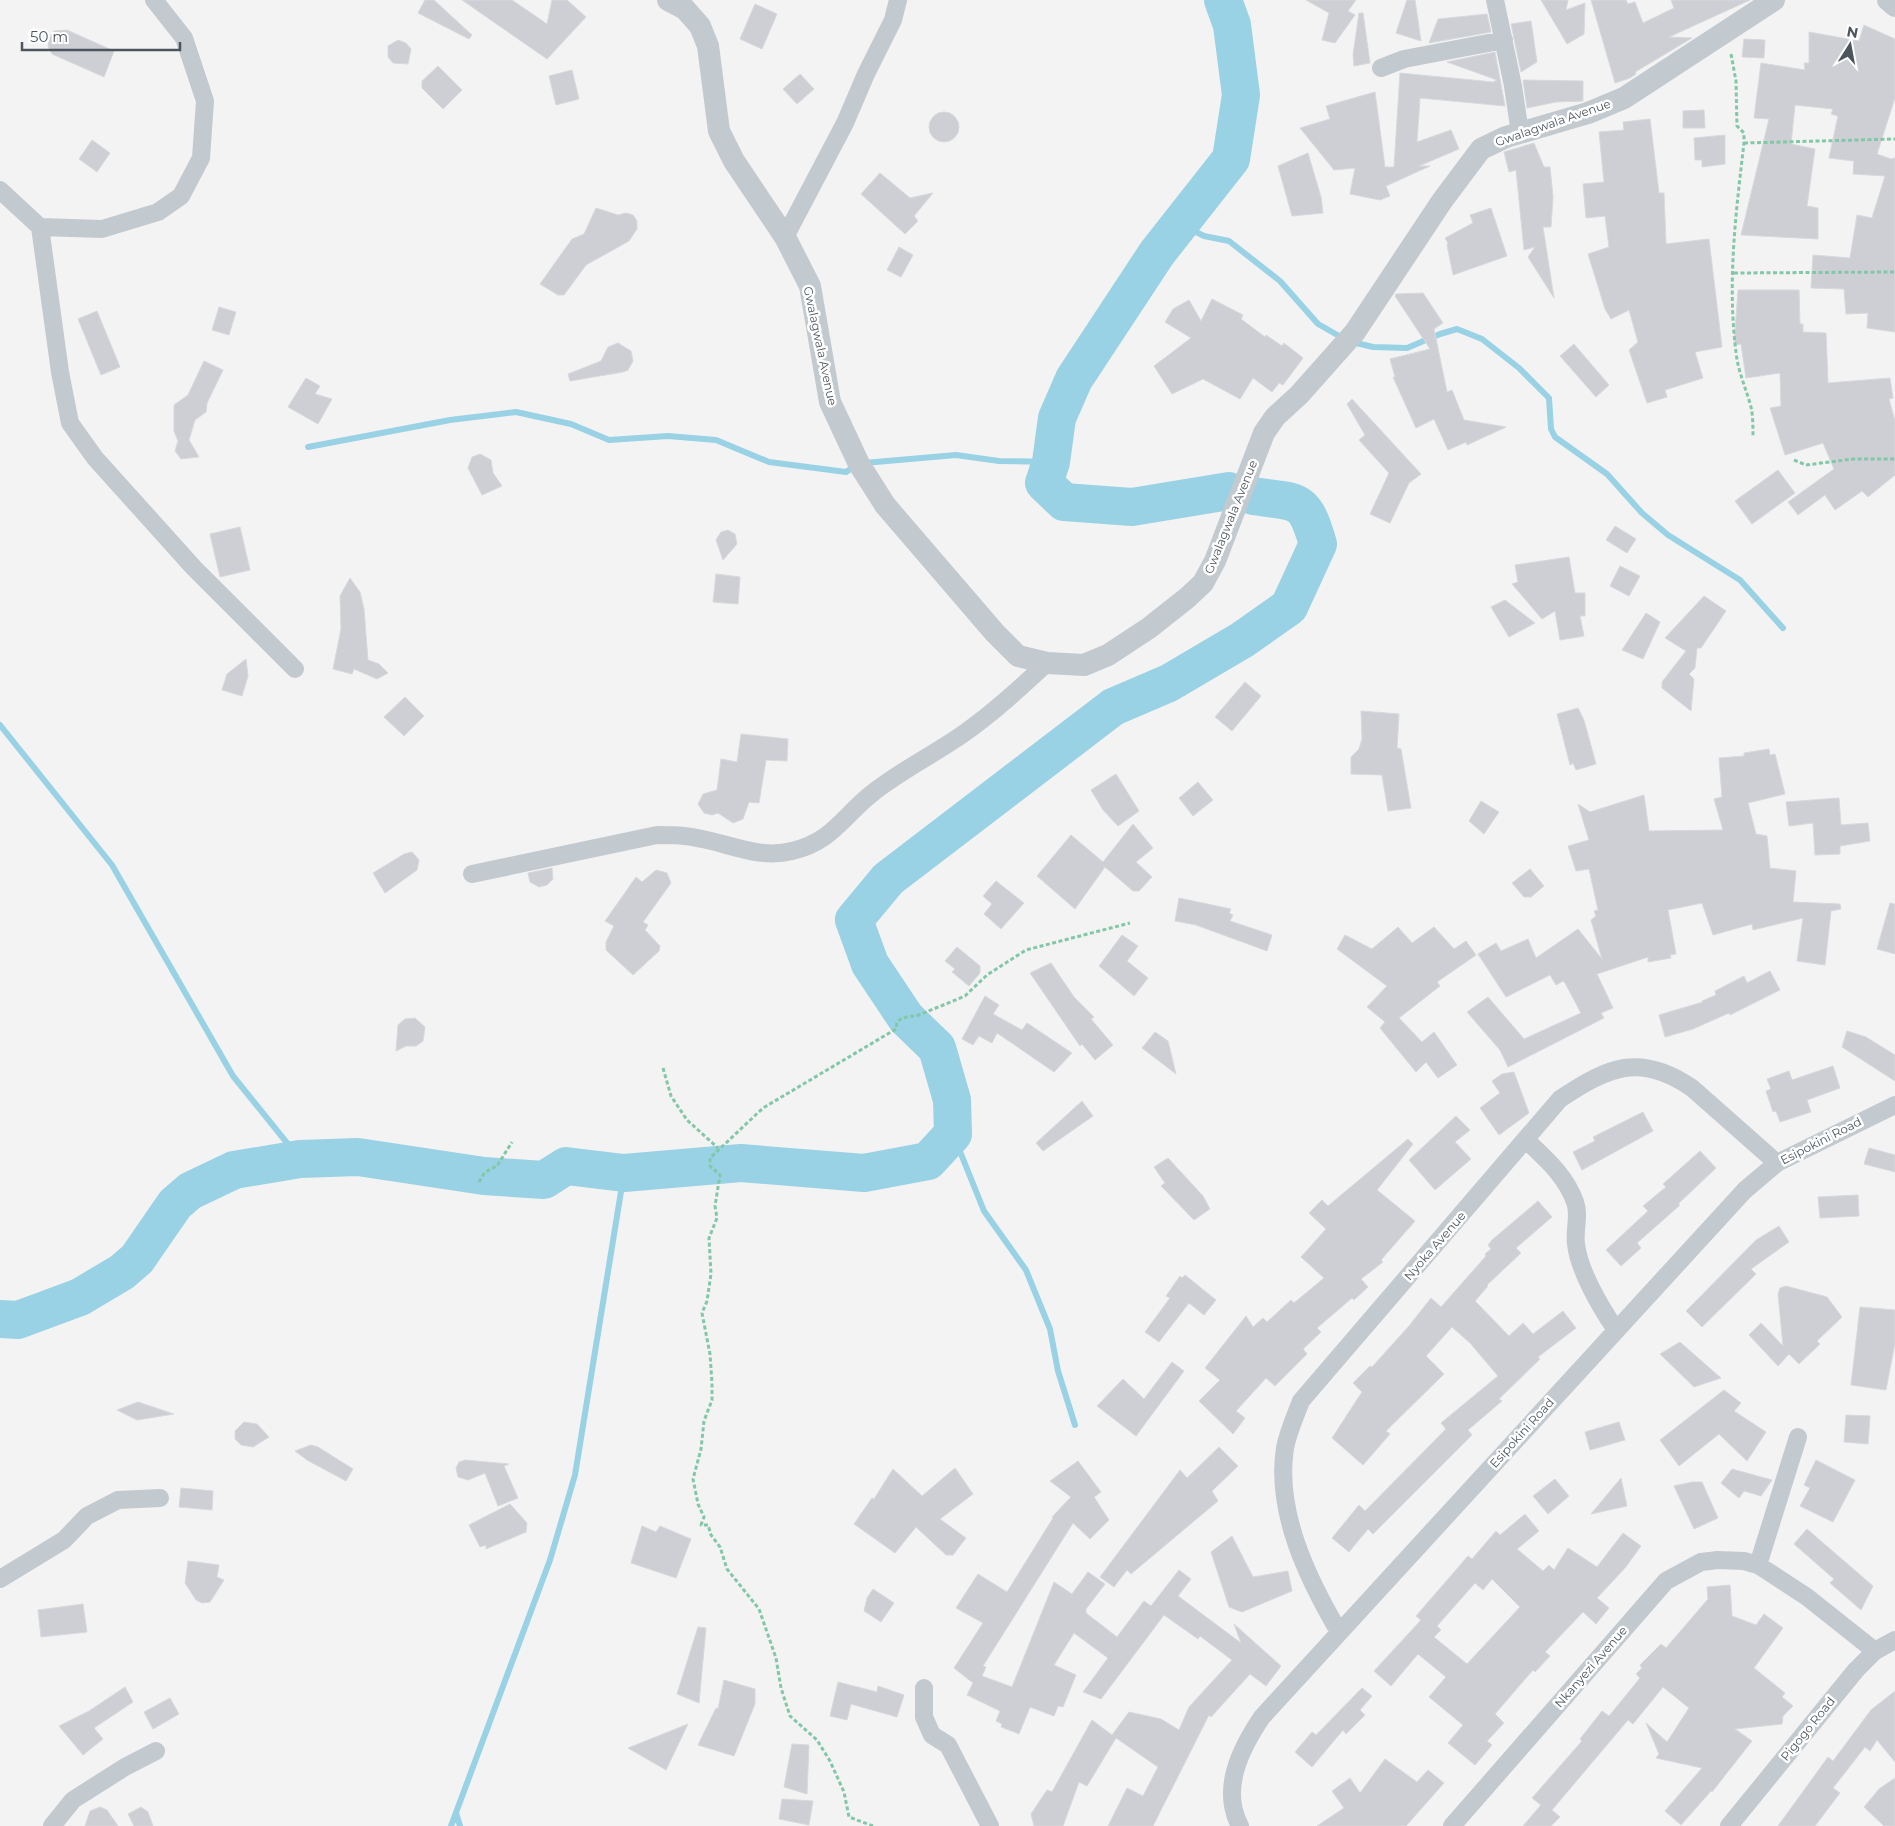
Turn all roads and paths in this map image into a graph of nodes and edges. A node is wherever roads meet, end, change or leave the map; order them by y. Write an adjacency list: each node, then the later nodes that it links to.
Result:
1 (154, 0): 15 (street)
2 (668, 0): 16 (street, Gwalagwala Avenue)
3 (898, 0): 16 (street)
4 (1495, 0): 9 (street)
5 (1774, 0): 8 (street, Gwalagwala Avenue)
6 (1888, 0): 7 (street)
7 (1895, 6)
8 (1724, 32): 11 (street, Gwalagwala Avenue); 13 (path)
9 (1504, 40): 10 (street); 11 (street)
10 (1380, 68)
11 (1520, 132): 22 (street, Gwalagwala Avenue)
12 (1895, 139): 13 (path)
13 (1744, 143): 18 (path)
14 (0, 190): 15 (street)
15 (40, 227): 23 (street)
16 (785, 237): 22 (street, Gwalagwala Avenue)
17 (1895, 272): 18 (path)
18 (1734, 274): 19 (path)
19 (1753, 437)
20 (1895, 459): 21 (path)
21 (1794, 460)
22 (1047, 663): 24 (street)
23 (295, 669)
24 (472, 874)
25 (1130, 923): 30 (path)
26 (663, 1068): 30 (path)
27 (1895, 1105): 31 (street, Esipokini Road)
28 (1526, 1140): 31 (street, Nyoka Avenue); 33 (street); 38 (street, Nyoka Avenue)
29 (512, 1142): 32 (path)
30 (718, 1148): 45 (path)
31 (1778, 1163): 33 (street, Esipokini Road)
32 (479, 1182)
33 (1616, 1330): 38 (street, Esipokini Road)
34 (1798, 1438): 36 (street)
35 (160, 1498): 37 (street)
36 (1758, 1565): 40 (street, Nkanyezi Avenue); 47 (street, Nkanyezi Avenue)
37 (0, 1580)
38 (1339, 1632): 43 (street, Esipokini Road)
39 (1895, 1640): 40 (street, Pigogo Road)
40 (1875, 1651): 48 (street, Pigogo Road)
41 (924, 1688): 46 (street)
42 (156, 1751): 44 (street)
43 (1234, 1823)
44 (52, 1826)
45 (873, 1826)
46 (990, 1826)
47 (1452, 1826)
48 (1729, 1826)

